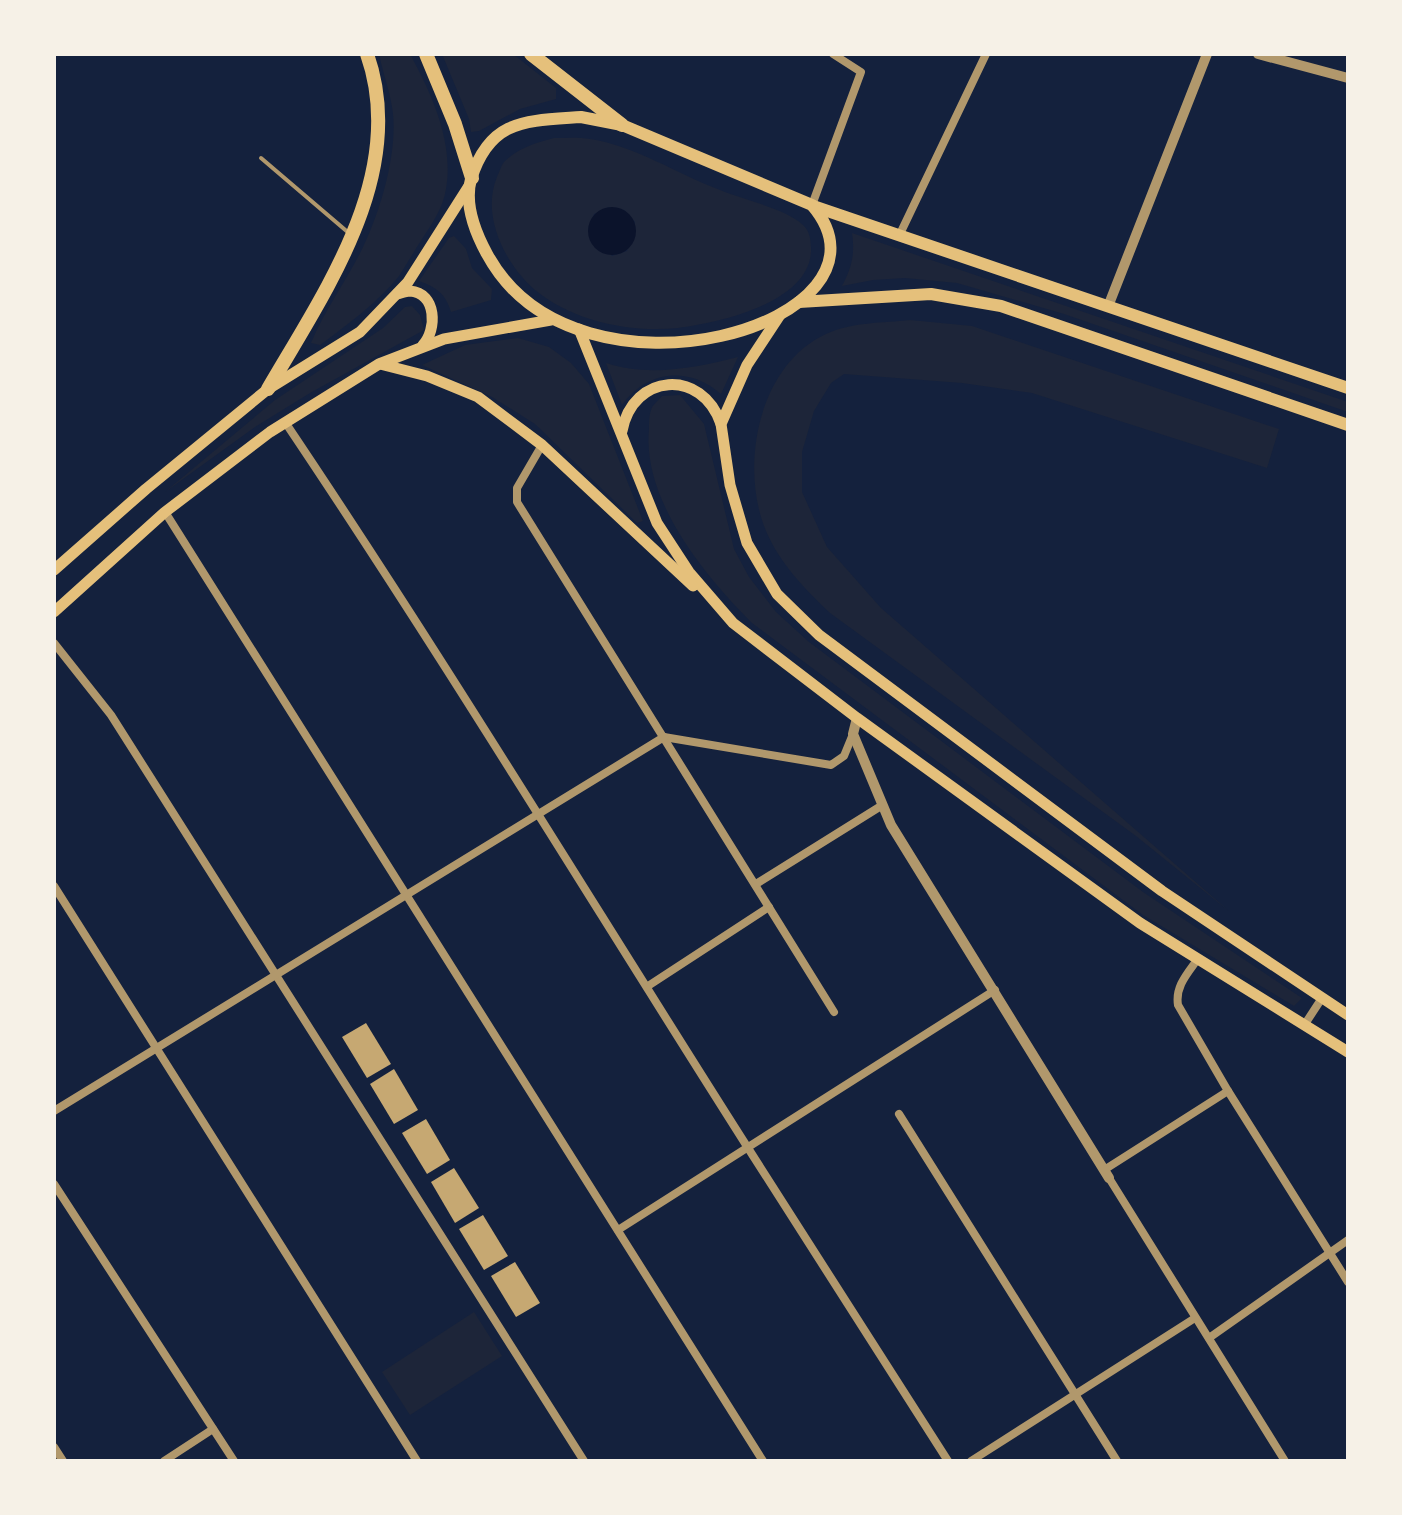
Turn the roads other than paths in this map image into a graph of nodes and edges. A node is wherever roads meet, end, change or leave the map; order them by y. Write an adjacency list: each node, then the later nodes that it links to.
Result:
1 (367, 54): 13 (highway)
2 (426, 54): 11 (highway)
3 (531, 54): 9 (highway)
4 (833, 54): 12 (street)
5 (986, 54): 14 (street)
6 (1207, 54): 17 (street)
7 (1258, 54): 8 (street)
8 (1348, 78)
9 (622, 125): 11 (main road); 12 (main road)
10 (261, 158): 13 (lane)
11 (470, 182): 15 (main road); 19 (main road)
12 (812, 205): 14 (main road); 16 (main road)
13 (352, 236): 24 (highway)
14 (899, 236): 17 (main road)
15 (397, 294): 21 (main road); 24 (main road)
16 (799, 302): 18 (main road); 27 (main road)
17 (1109, 304): 23 (main road)
18 (780, 315): 20 (main road); 26 (main road)
19 (551, 320): 20 (main road); 21 (main road)
20 (579, 329): 28 (main road)
21 (419, 348): 22 (main road)
22 (379, 364): 25 (main road); 29 (main road)
23 (1348, 388)
24 (268, 389): 31 (main road)
25 (285, 422): 30 (main road); 39 (street)
26 (721, 424): 28 (main road); 48 (main road)
27 (1348, 425)
28 (622, 432): 33 (main road)
29 (542, 445): 33 (main road); 37 (street)
30 (165, 512): 32 (main road); 42 (street)
31 (54, 570)
32 (54, 612)
33 (733, 623): 35 (main road)
34 (54, 643): 45 (street)
35 (857, 718): 36 (street); 44 (main road)
36 (853, 734): 37 (street); 38 (street)
37 (664, 737): 39 (street); 40 (street)
38 (881, 806): 40 (street); 47 (street)
39 (539, 813): 42 (street); 46 (street)
40 (756, 884): 43 (street)
41 (54, 886): 52 (street)
42 (406, 895): 45 (street); 60 (street)
43 (769, 907): 46 (street); 49 (street)
44 (1197, 960): 51 (main road); 54 (street)
45 (277, 974): 52 (street); 73 (street)
46 (648, 986): 57 (street)
47 (995, 990): 57 (street); 58 (street)
48 (1322, 998): 50 (main road); 51 (street)
49 (834, 1012)
50 (1348, 1015)
51 (1305, 1024): 53 (main road)
52 (157, 1048): 55 (street); 72 (street)
53 (1348, 1052)
54 (1228, 1091): 58 (street); 62 (street)
55 (54, 1111)
56 (899, 1114): 66 (street)
57 (746, 1146): 60 (street); 75 (street)
58 (1106, 1174): 64 (street)
59 (54, 1184): 67 (street)
60 (618, 1230): 74 (street)
61 (1348, 1240): 62 (street)
62 (1330, 1253): 63 (street); 65 (street)
63 (1348, 1282)
64 (1195, 1318): 65 (street); 66 (street)
65 (1209, 1338): 78 (street)
66 (1074, 1395): 76 (street); 77 (street)
67 (213, 1429): 70 (street); 71 (street)
68 (54, 1447): 69 (street)
69 (63, 1461)
70 (164, 1461)
71 (234, 1461)
72 (417, 1461)
73 (584, 1461)
74 (763, 1461)
75 (948, 1461)
76 (971, 1461)
77 (1117, 1461)
78 (1285, 1461)

